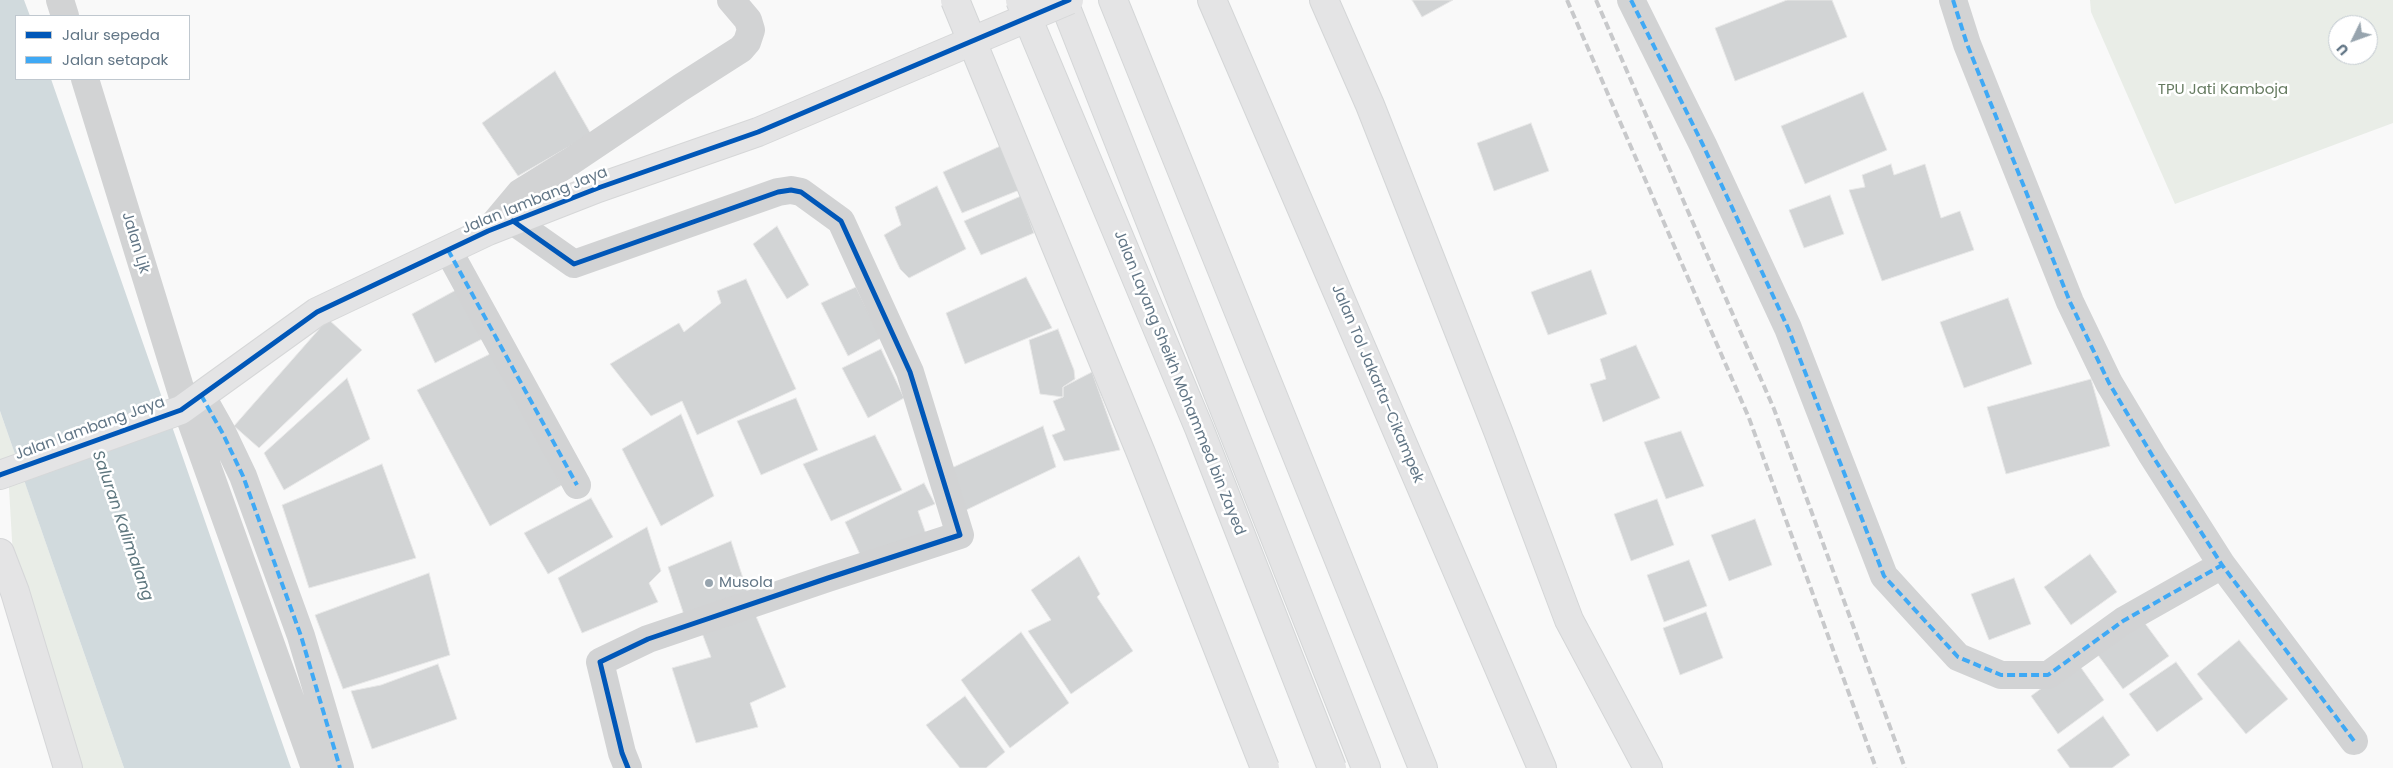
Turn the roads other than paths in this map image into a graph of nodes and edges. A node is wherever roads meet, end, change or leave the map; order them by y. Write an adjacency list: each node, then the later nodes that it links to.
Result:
1 (60, 0): 12 (street)
2 (731, 0): 15 (street)
3 (955, 0): 27 (main road, bridge)
4 (1020, 0): 28 (main road, Jalan Layang Sheikh Mohammed bin Zayed, bridge)
5 (1062, 0): 29 (main road)
6 (1069, 0): 14 (main road, Jalan lambang Jaya, bridge)
7 (1113, 0): 30 (main road)
8 (1212, 0): 31 (main road, Jalan Tol Jakarta–Cikampek)
9 (1324, 0): 32 (main road)
10 (1630, 0): 21 (street)
11 (1953, 0): 21 (street)
12 (65, 15)
13 (85, 80): 17 (street, Jalan Ljk)
14 (513, 221): 15 (main road, Jalan lambang Jaya); 26 (street)
15 (488, 231): 16 (main road, Jalan lambang Jaya)
16 (448, 250): 17 (main road, Jalan lambang Jaya); 19 (street)
17 (189, 404): 18 (main road, Jalan Lambang Jaya); 24 (street); 25 (street)
18 (4, 473)
19 (577, 485)
20 (0, 553): 23 (main road)
21 (2222, 565): 22 (street)
22 (2354, 741)
23 (68, 768)
24 (315, 768)
25 (340, 768)
26 (628, 768)
27 (1265, 768)
28 (1332, 768)
29 (1366, 768)
30 (1423, 768)
31 (1542, 768)
32 (1648, 768)

